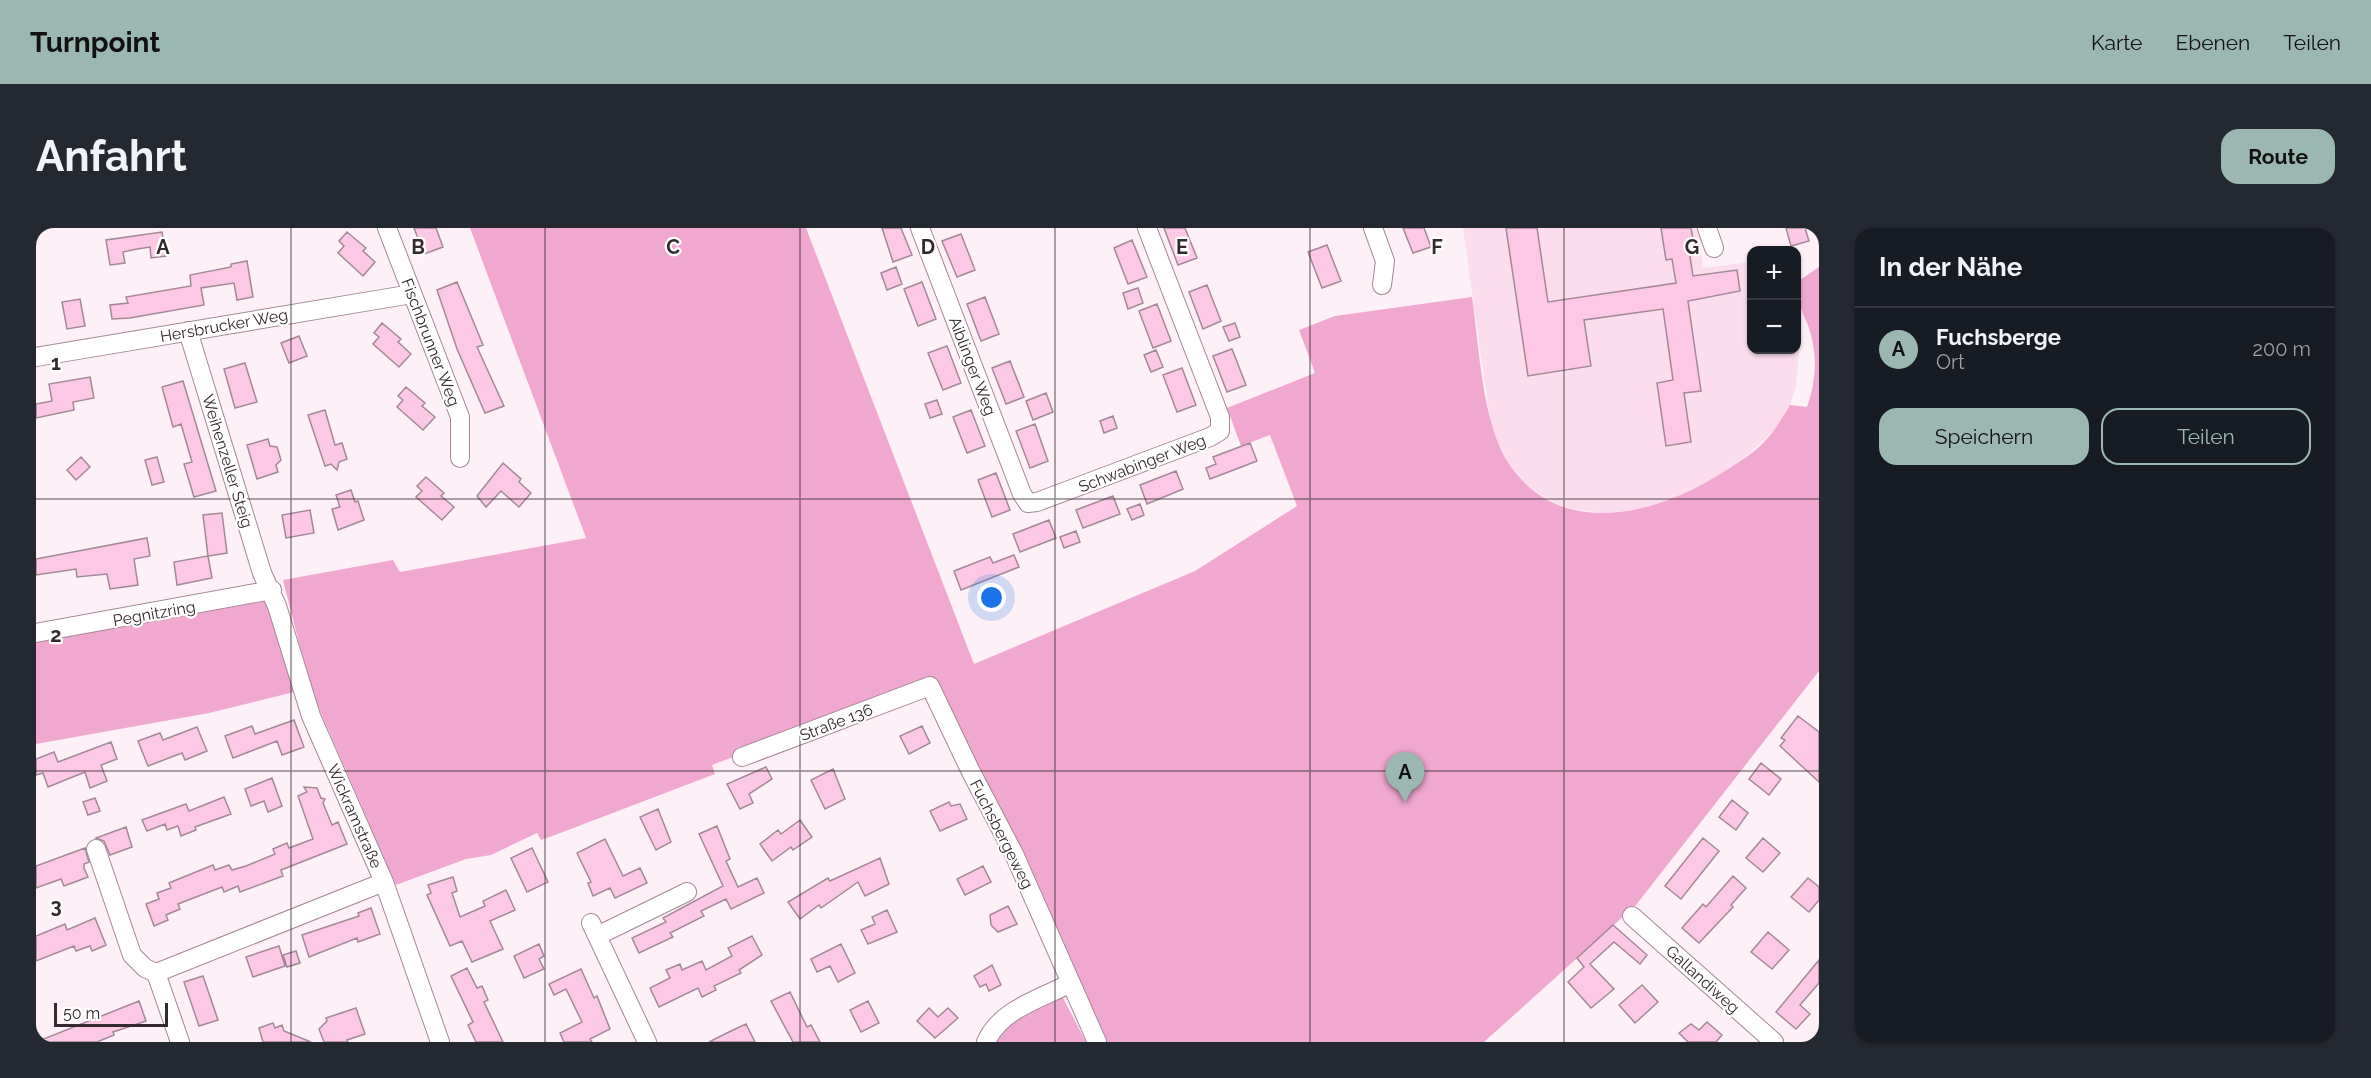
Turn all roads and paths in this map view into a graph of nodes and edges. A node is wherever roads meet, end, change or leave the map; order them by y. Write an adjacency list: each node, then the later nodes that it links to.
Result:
1 (387, 228): 8 (street, Fischbrunner Weg)
2 (920, 228): 12 (street, Aiblinger Weg)
3 (1147, 228): 12 (street, Schwabinger Weg)
4 (1372, 228): 7 (street)
5 (1707, 228): 6 (street)
6 (1714, 248)
7 (1382, 285)
8 (412, 294): 9 (street, Hersbrucker Weg); 11 (street, Fischbrunner Weg)
9 (188, 331): 10 (street, Hersbrucker Weg); 13 (street, Weihenzeller Steig)
10 (36, 357)
11 (460, 458)
12 (1028, 503)
13 (272, 590): 14 (street, Pegnitzring); 18 (street, Wickramstraße)
14 (36, 633)
15 (930, 686): 16 (street, Straße 136); 22 (street, Fuchsbergeweg)
16 (742, 758)
17 (96, 849): 21 (street)
18 (384, 882): 21 (street); 24 (street, Wickramstraße)
19 (687, 892): 25 (street)
20 (1632, 916): 28 (street, Gallandiweg)
21 (156, 973): 23 (street)
22 (1069, 984): 26 (street); 27 (street, Fuchsbergeweg)
23 (180, 1042)
24 (440, 1042)
25 (647, 1042)
26 (986, 1042)
27 (1096, 1042)
28 (1774, 1042)

